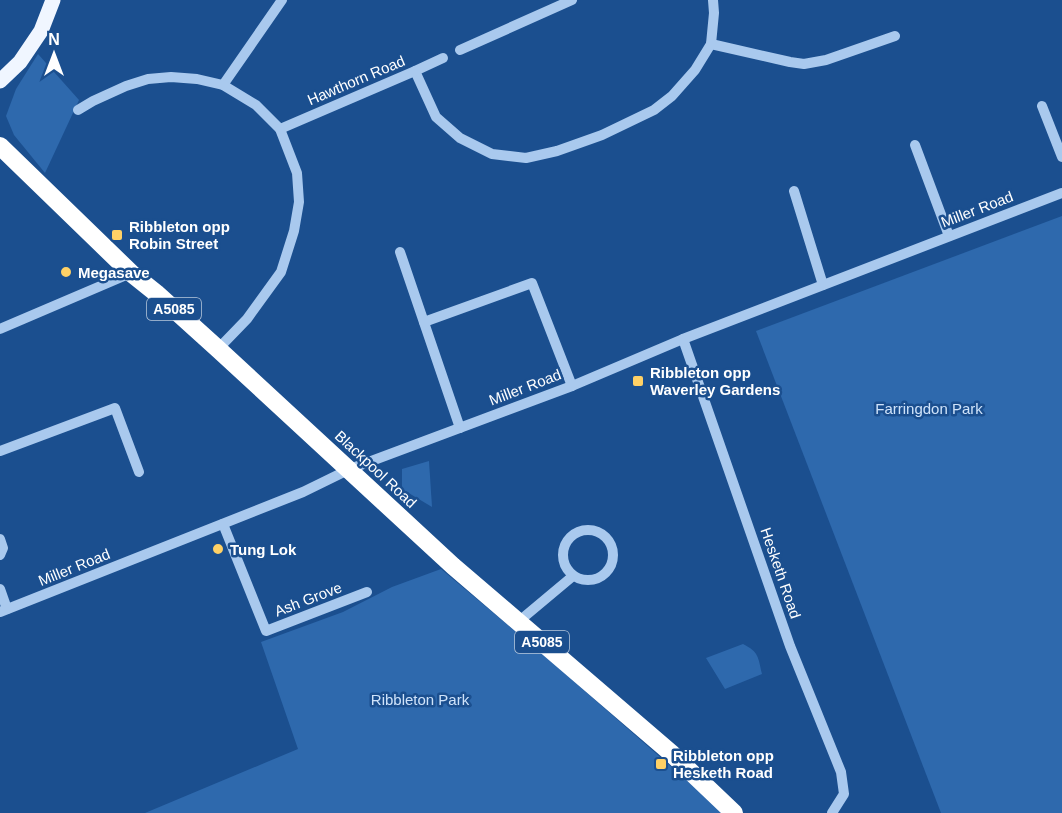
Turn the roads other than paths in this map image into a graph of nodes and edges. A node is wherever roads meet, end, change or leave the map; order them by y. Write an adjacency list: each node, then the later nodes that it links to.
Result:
1 (53, 0): 11 (main road)
2 (282, 0): 12 (street)
3 (572, 0): 5 (street)
4 (713, 0): 7 (street)
5 (553, 4): 8 (street)
6 (894, 36): 7 (street)
7 (711, 44): 10 (street)
8 (460, 50)
9 (443, 58): 10 (street, Hawthorn Road)
10 (415, 71): 15 (street, Hawthorn Road)
11 (0, 81)
12 (223, 85): 14 (street); 15 (street)
13 (1042, 106): 18 (street)
14 (78, 110)
15 (280, 129): 28 (street)
16 (915, 145): 21 (street)
17 (0, 146): 23 (highway, Blackpool Road / A5085)
18 (1062, 157)
19 (794, 191): 24 (street)
20 (1062, 193): 21 (street, Miller Road)
21 (948, 237): 24 (street, Miller Road)
22 (400, 252): 25 (street)
23 (131, 273): 26 (street); 28 (highway, Blackpool Road / A5085)
24 (823, 285): 27 (street, Miller Road)
25 (424, 322): 29 (street); 30 (street)
26 (0, 329)
27 (682, 339): 29 (street, Miller Road); 43 (street, Hesketh Road)
28 (218, 349): 32 (highway, Blackpool Road / A5085)
29 (572, 386): 30 (street, Miller Road)
30 (460, 428): 32 (street, Miller Road)
31 (0, 450): 33 (street)
32 (350, 470): 34 (street, Miller Road); 41 (highway, Blackpool Road / A5085)
33 (139, 472)
34 (223, 524): 39 (street, Ash Grove); 40 (street, Miller Road)
35 (0, 539): 36 (street)
36 (0, 555)
37 (573, 576): 37 (street); 41 (street)
38 (0, 589): 40 (street)
39 (368, 592)
40 (4, 611)
41 (518, 621): 42 (highway, Blackpool Road / A5085)
42 (734, 813)
43 (832, 813)

